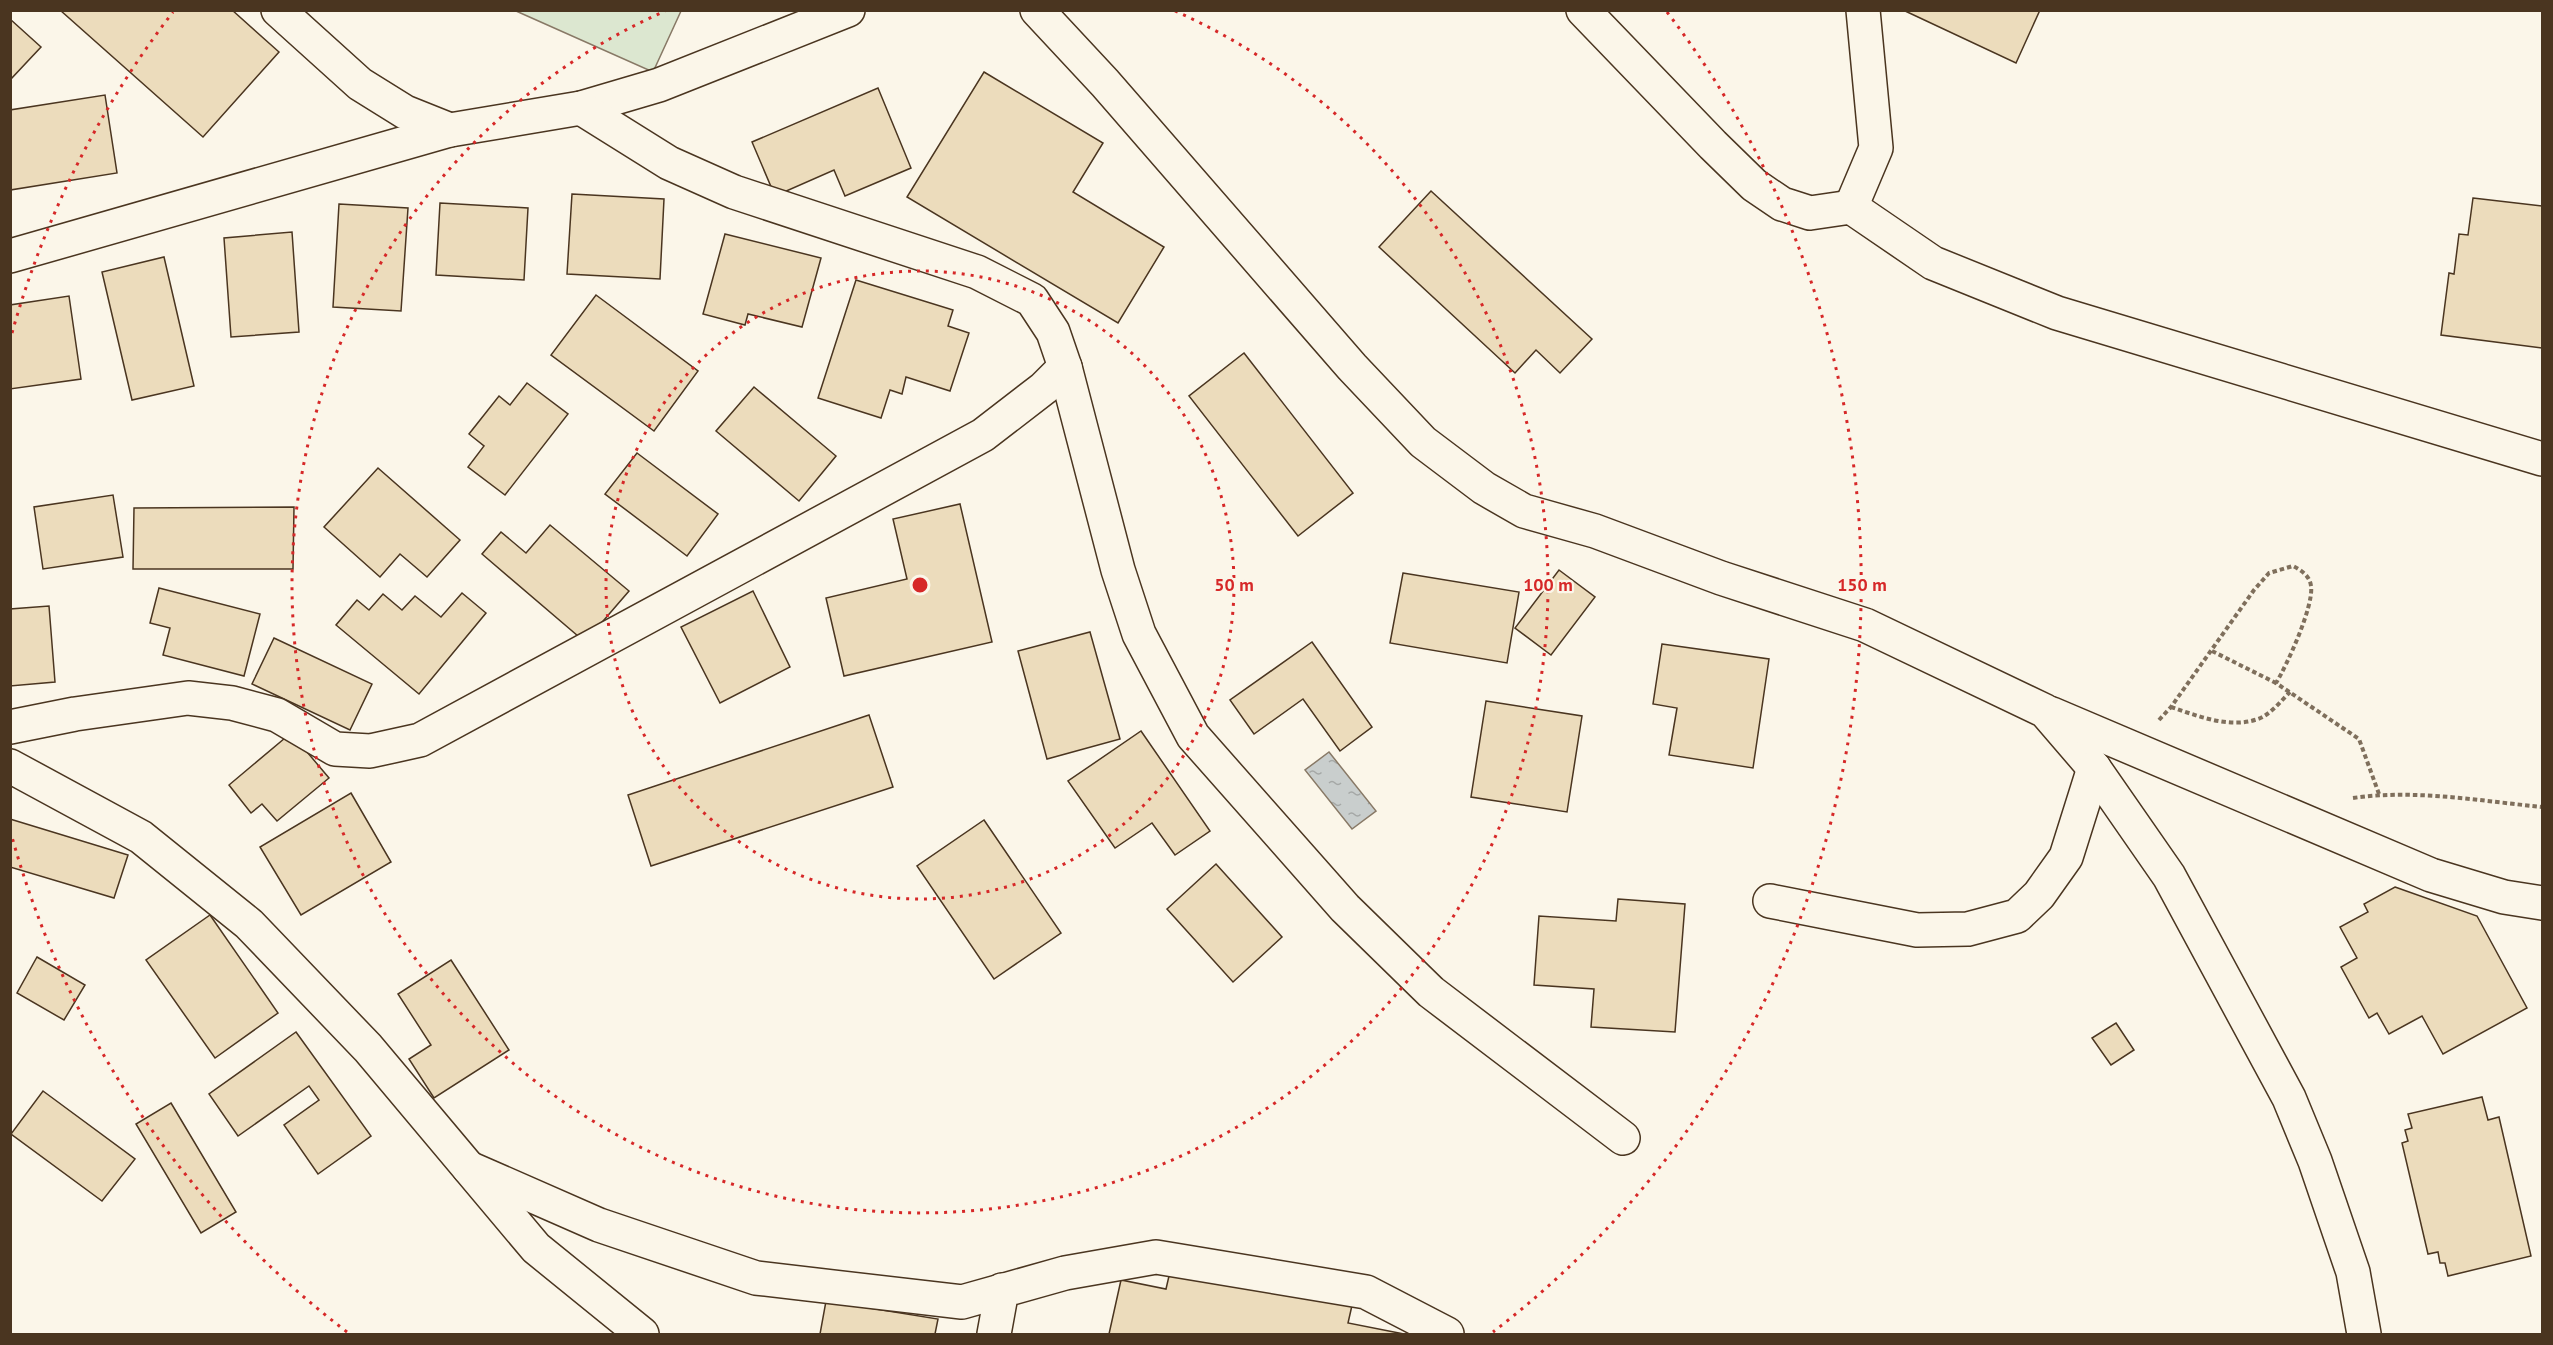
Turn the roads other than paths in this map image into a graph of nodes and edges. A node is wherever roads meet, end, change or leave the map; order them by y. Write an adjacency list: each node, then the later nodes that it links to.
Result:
1 (278, 10): 7 (street)
2 (848, 10): 6 (street)
3 (1037, 10): 12 (street)
4 (1583, 10): 8 (street)
5 (1863, 10): 8 (street)
6 (581, 108): 7 (street); 10 (street)
7 (450, 130): 9 (street)
8 (1851, 207): 11 (street)
9 (10, 256)
10 (1065, 367): 13 (street); 18 (street)
11 (2542, 459)
12 (2045, 711): 15 (street); 17 (street)
13 (10, 727)
14 (10, 766): 19 (street)
15 (2094, 768): 16 (street); 24 (street)
16 (1770, 901)
17 (2542, 903)
18 (1623, 1138)
19 (469, 1168): 20 (street); 21 (street)
20 (1002, 1290): 22 (street); 23 (street)
21 (642, 1335)
22 (994, 1335)
23 (1447, 1335)
24 (2364, 1335)

